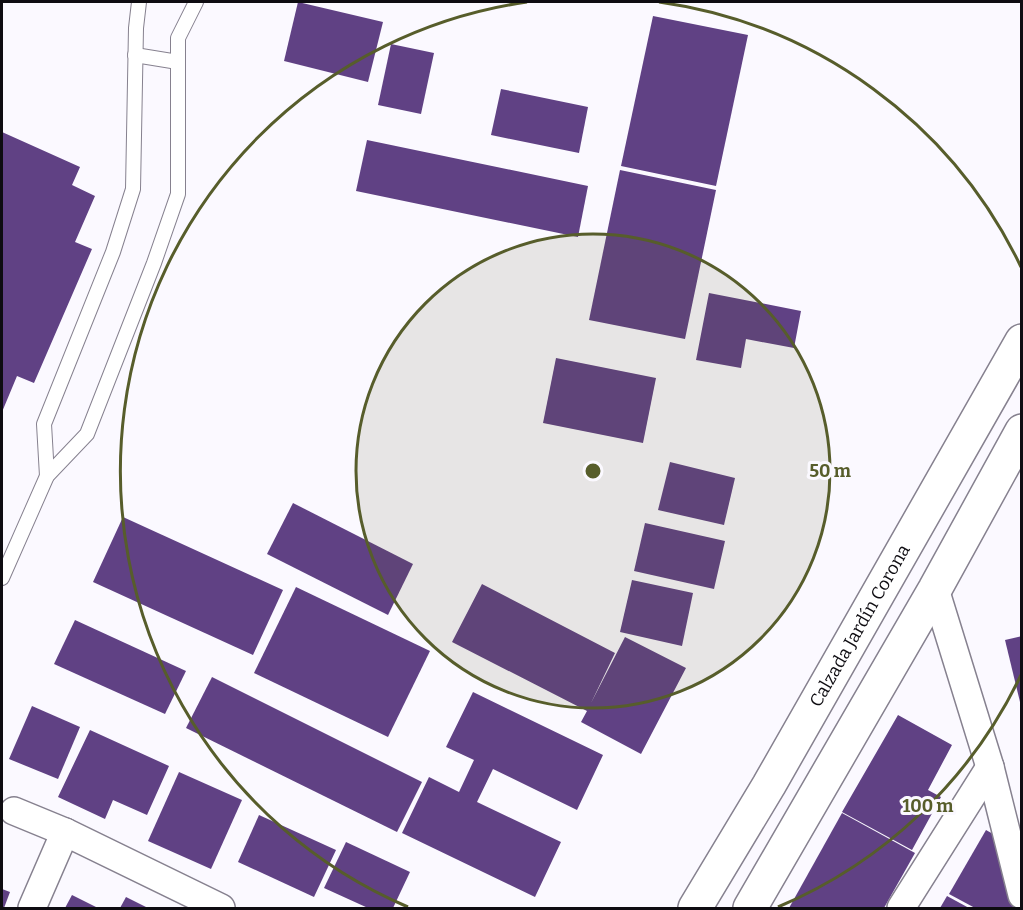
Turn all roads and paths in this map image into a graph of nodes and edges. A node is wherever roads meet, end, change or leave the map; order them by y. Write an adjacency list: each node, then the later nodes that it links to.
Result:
1 (139, 2): 3 (lane)
2 (196, 2): 4 (lane)
3 (135, 55): 4 (lane); 7 (lane)
4 (178, 62): 7 (lane)
5 (1022, 341): 11 (main road, Calzada Jardín Corona)
6 (1022, 431): 9 (main road)
7 (47, 476): 8 (lane)
8 (2, 578)
9 (935, 589): 10 (street); 12 (main road)
10 (990, 767): 15 (street); 20 (street)
11 (769, 785): 12 (main road); 18 (main road, Calzada Jardín Corona)
12 (808, 810): 19 (main road)
13 (14, 811): 14 (street)
14 (64, 832): 16 (street); 17 (street)
15 (1022, 894)
16 (32, 909)
17 (221, 909)
18 (695, 909)
19 (750, 909)
20 (901, 909)

